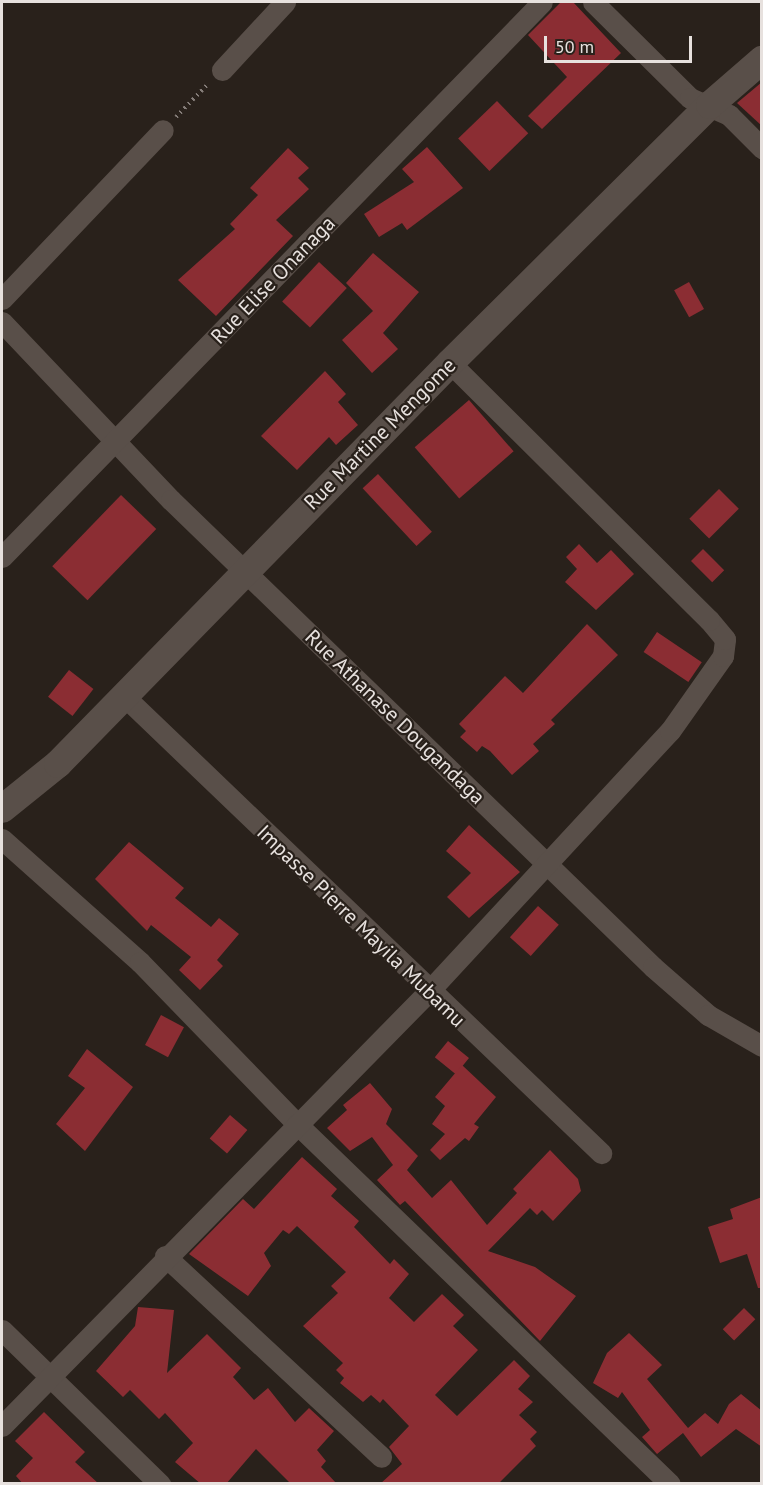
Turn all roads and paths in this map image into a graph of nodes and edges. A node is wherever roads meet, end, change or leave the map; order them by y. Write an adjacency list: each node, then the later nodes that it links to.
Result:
1 (285, 2): 5 (street)
2 (542, 2): 12 (street, Rue Elise Onanaga)
3 (593, 2): 6 (street)
4 (762, 60): 6 (street, Rue Martine Mengome)
5 (222, 70): 7 (path)
6 (710, 105): 8 (street); 11 (street, Rue Martine Mengome)
7 (163, 130): 9 (street)
8 (762, 148)
9 (2, 299)
10 (2, 322): 12 (street, Rue Athanase Dougandaga)
11 (450, 363): 14 (street, Rue Martine Mengome); 18 (street)
12 (115, 444): 13 (street, Rue Elise Onanaga); 14 (street, Rue Athanase Dougandaga)
13 (2, 557)
14 (245, 571): 15 (street, Rue Martine Mengome); 18 (street, Rue Athanase Dougandaga)
15 (124, 696): 16 (street, Rue Martine Mengome); 19 (street, Impasse Pierre Mayila Mubamu)
16 (2, 809)
17 (2, 839): 21 (street)
18 (546, 863): 19 (street); 20 (street, Rue Athanase Dougandaga)
19 (428, 992): 21 (street); 22 (street, Impasse Pierre Mayila Mubamu)
20 (762, 1046)
21 (297, 1124): 23 (street); 29 (street)
22 (601, 1153)
23 (165, 1256): 25 (street); 27 (street)
24 (2, 1330): 25 (street)
25 (50, 1378): 26 (street); 28 (street)
26 (2, 1426)
27 (381, 1456)
28 (160, 1484)
29 (670, 1484)

